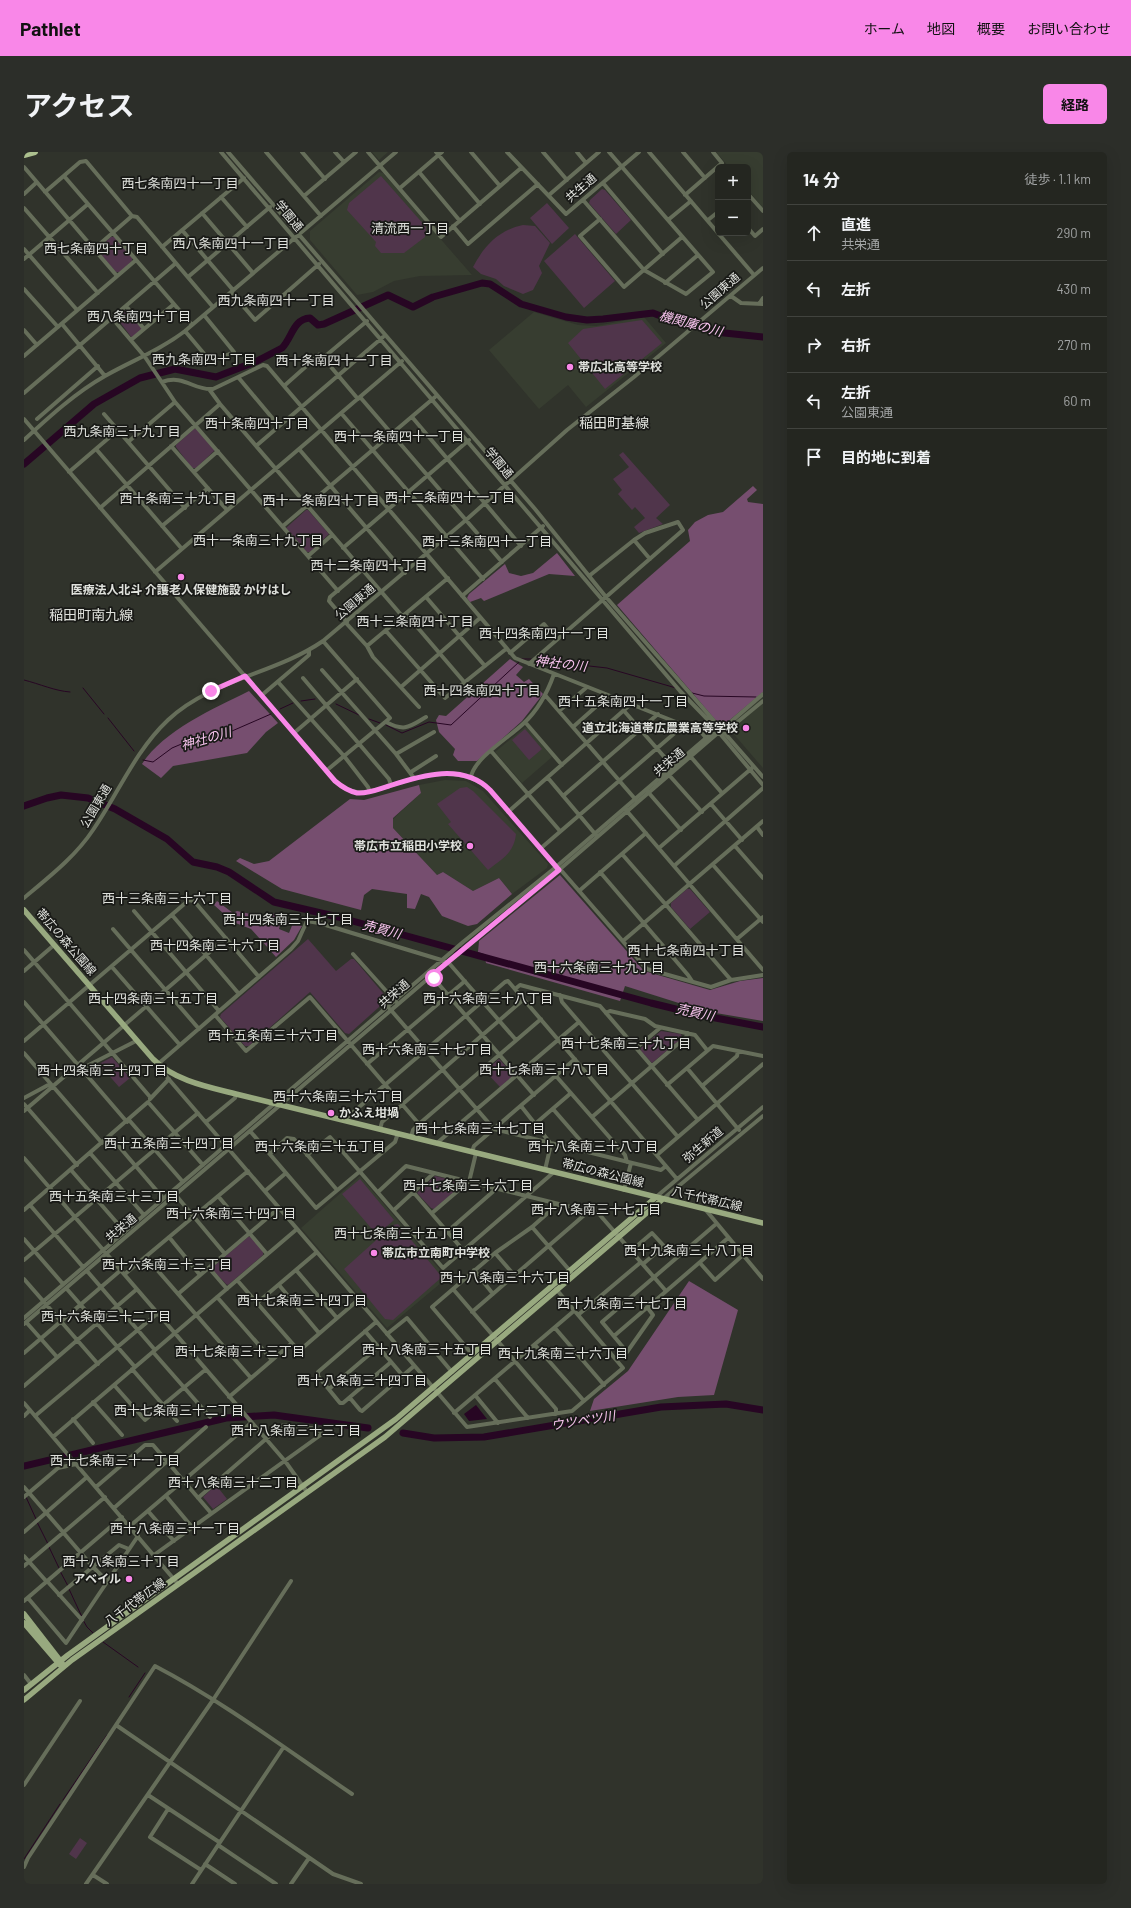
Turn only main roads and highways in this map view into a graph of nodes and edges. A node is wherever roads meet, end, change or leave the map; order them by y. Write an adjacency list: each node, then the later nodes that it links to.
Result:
1 (35, 152): 2 (highway)
2 (24, 155)
3 (24, 910): 4 (main road, 帯広の森公園線)
4 (655, 1198): 5 (main road, 帯広の森公園線); 7 (main road, 八千代帯広線)
5 (663, 1199): 6 (main road, 八千代帯広線); 7 (main road, 八千代帯広線)
6 (763, 1223)
7 (572, 1274): 8 (main road, 八千代帯広線)
8 (495, 1339): 9 (main road, 八千代帯広線); 9 (main road, 八千代帯広線)
9 (176, 1582): 12 (main road, 八千代帯広線); 13 (main road, 八千代帯広線)
10 (24, 1614): 12 (main road)
11 (24, 1623): 12 (main road)
12 (60, 1662): 13 (main road); 14 (main road, 八千代帯広線)
13 (63, 1667): 15 (main road, 八千代帯広線)
14 (24, 1690)
15 (24, 1700)

